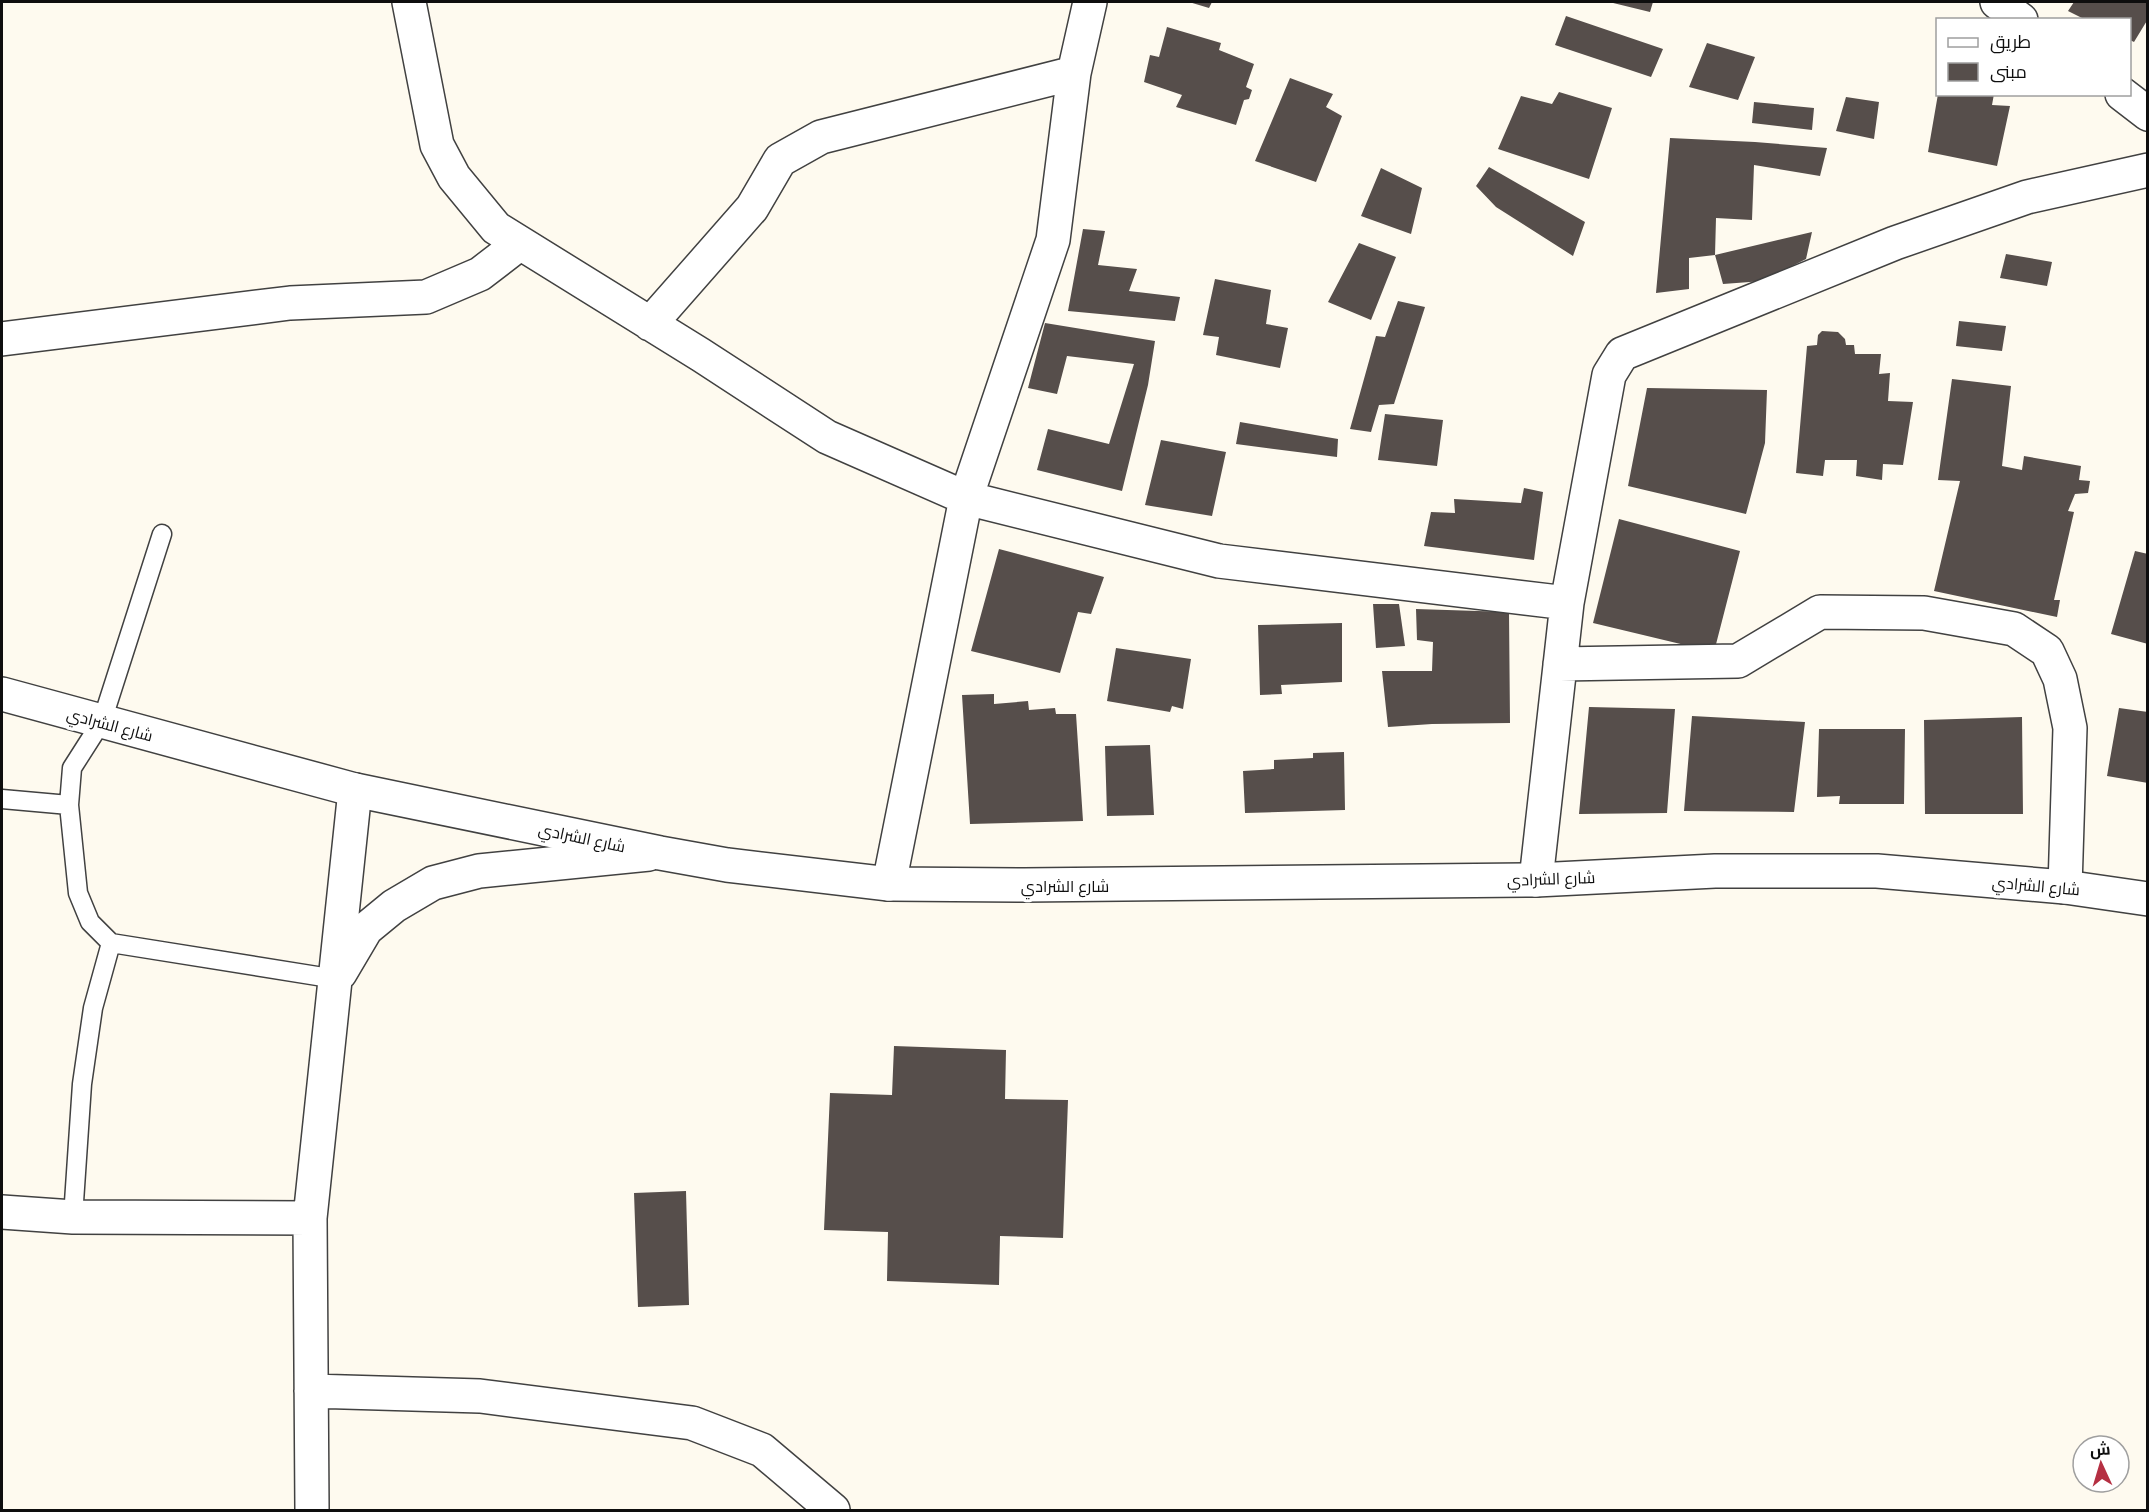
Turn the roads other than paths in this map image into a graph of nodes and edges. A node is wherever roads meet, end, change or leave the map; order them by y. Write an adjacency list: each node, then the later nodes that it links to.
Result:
1 (409, 2): 9 (street)
2 (1090, 2): 5 (street)
3 (1997, 2): 4 (street)
4 (2018, 18)
5 (1074, 73): 10 (street); 12 (street)
6 (2124, 96): 7 (street)
7 (2148, 114)
8 (2148, 170): 14 (street)
9 (519, 244): 10 (street); 11 (street)
10 (650, 324): 12 (street)
11 (2, 339)
12 (966, 498): 14 (street); 23 (street)
13 (162, 534): 17 (lane)
14 (1567, 603): 15 (street)
15 (1560, 664): 22 (street); 24 (street)
16 (2, 694): 17 (street, شارع الشرادي)
17 (102, 721): 18 (street, شارع الشرادي); 20 (lane)
18 (355, 790): 21 (street, شارع الشرادي); 27 (street)
19 (2, 798): 20 (lane)
20 (69, 805): 26 (lane)
21 (660, 853): 23 (street, شارع الشرادي); 27 (street)
22 (1536, 880): 23 (street, شارع الشرادي); 24 (street, شارع الشرادي)
23 (889, 884)
24 (2065, 887): 25 (street, شارع الشرادي)
25 (2148, 899)
26 (111, 943): 27 (lane); 29 (lane)
27 (336, 979): 30 (street)
28 (2, 1212): 29 (street)
29 (73, 1217): 30 (street)
30 (310, 1218): 31 (street)
31 (311, 1391): 32 (street); 33 (street)
32 (312, 1510)
33 (833, 1510)

